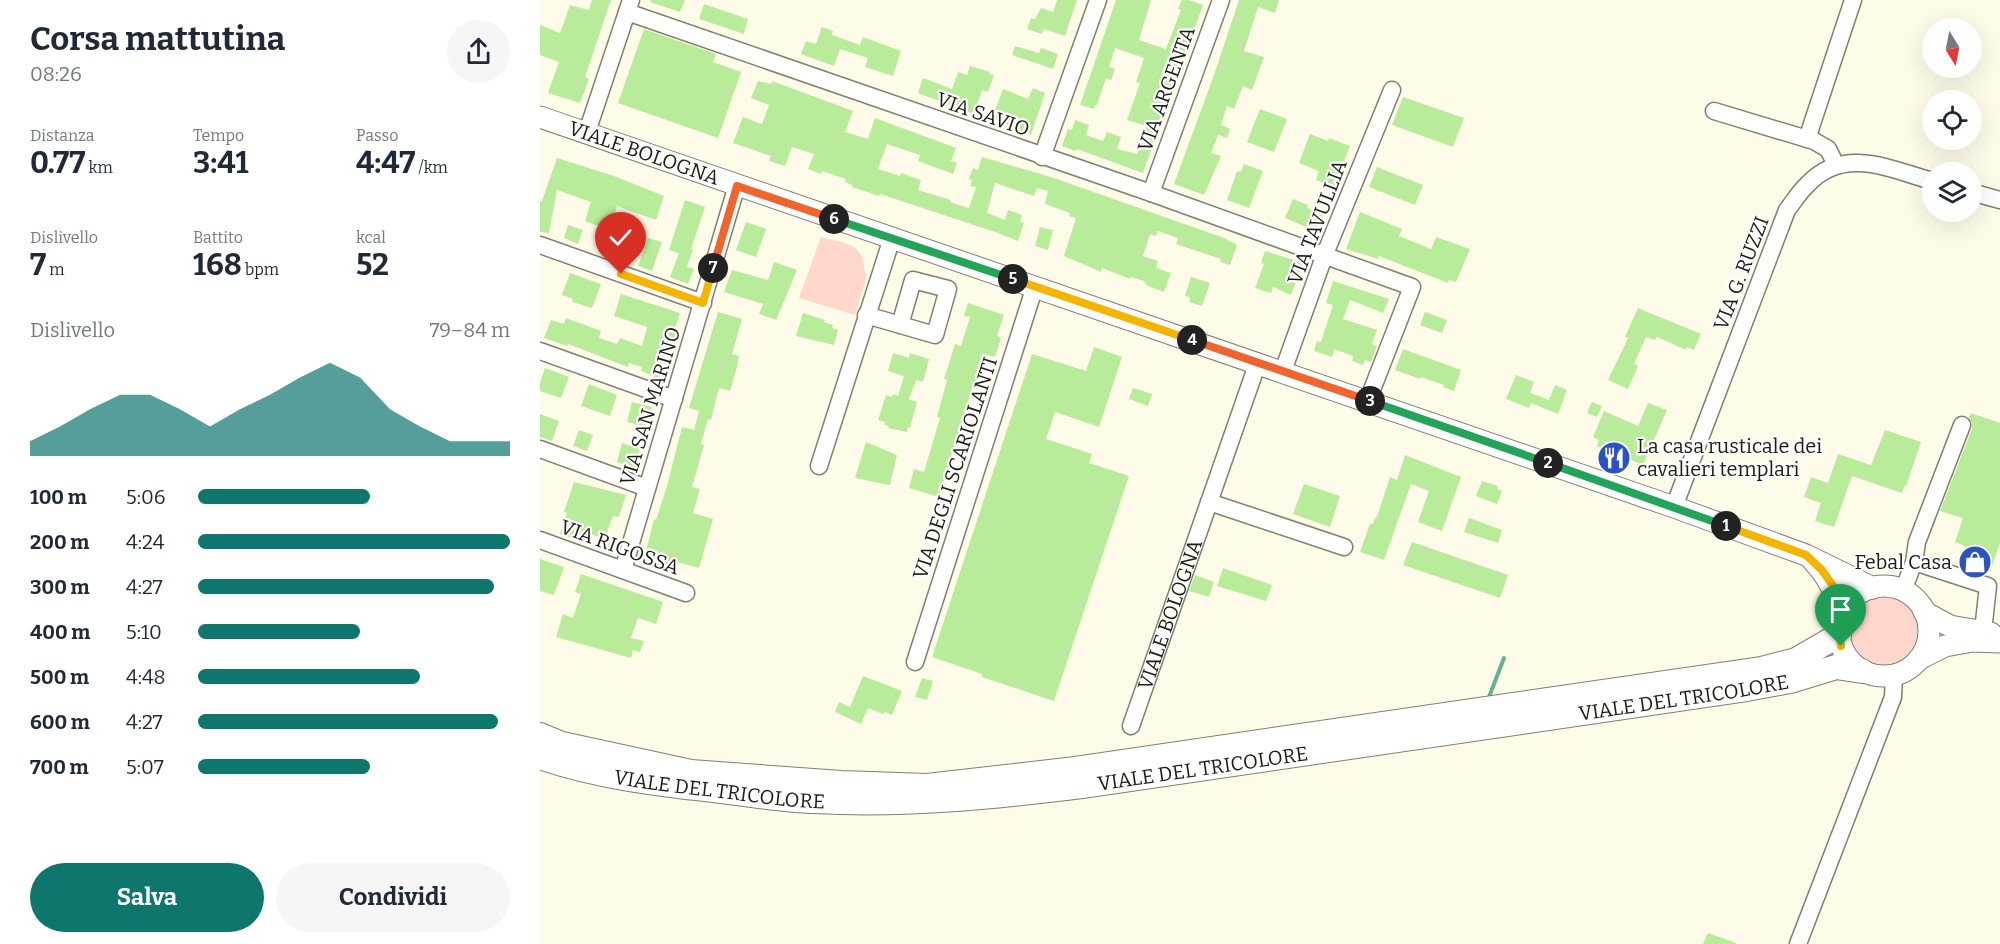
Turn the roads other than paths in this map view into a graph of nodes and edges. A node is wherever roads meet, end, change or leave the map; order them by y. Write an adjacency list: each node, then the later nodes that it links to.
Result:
1 (1098, 0): 10 (street)
2 (1221, 0): 14 (street, VIA ARGENTA)
3 (1853, 0): 9 (street)
4 (629, 6): 8 (street); 10 (street, VIA SAVIO)
5 (1392, 90): 19 (street, VIA TAVULLIA)
6 (1714, 111): 9 (street)
7 (540, 117): 8 (main road, VIALE BOLOGNA)
8 (587, 132): 13 (main road, VIALE BOLOGNA)
9 (1807, 139): 11 (street)
10 (1042, 156): 14 (street, VIA SAVIO)
11 (1836, 165): 12 (street, VIA G. RUZZI); 34 (street, VIA G. RUZZI)
12 (1922, 178)
13 (737, 186): 17 (main road, VIALE BOLOGNA); 21 (street, VIA SAN MARINO)
14 (1151, 193): 19 (street, VIA SAVIO)
15 (1982, 195): 16 (street)
16 (2000, 200)
17 (891, 238): 20 (main road, VIALE BOLOGNA); 22 (street)
18 (540, 245): 21 (street)
19 (1325, 255): 26 (street, VIA TAVULLIA); 28 (street, VIA SAVIO)
20 (1035, 286): 25 (main road, VIALE BOLOGNA); 47 (street, VIA DEGLI SCARIOLANTI)
21 (703, 303): 27 (street, VIA SAN MARINO)
22 (866, 315): 23 (street); 31 (street)
23 (900, 325)
24 (540, 351): 27 (street)
25 (1258, 363): 26 (main road, VIALE BOLOGNA); 33 (street, VIALE BOLOGNA)
26 (1283, 371): 28 (main road, VIALE BOLOGNA)
27 (674, 399): 32 (street, VIA SAN MARINO)
28 (1368, 400): 34 (main road, VIALE BOLOGNA)
29 (1962, 425): 38 (street)
30 (540, 449): 32 (street)
31 (819, 465)
32 (647, 488): 39 (street, VIA SAN MARINO)
33 (1209, 502): 36 (street); 50 (street, VIALE BOLOGNA)
34 (1674, 507): 37 (main road, VIALE BOLOGNA)
35 (540, 540): 39 (street, VIA RIGOSSA)
36 (1344, 547)
37 (1806, 555): 40 (main road, VIALE BOLOGNA); 44 (main road, VIALE BOLOGNA)
38 (1914, 562): 41 (street); 45 (street)
39 (623, 570): 42 (street, VIA RIGOSSA)
40 (1873, 588): 41 (main road); 44 (main road)
41 (1903, 591): 43 (main road)
42 (686, 593)
43 (1924, 612): 45 (main road); 46 (main road)
44 (1841, 625): 48 (main road); 51 (highway, VIALE DEL TRICOLORE)
45 (1994, 636): 46 (main road)
46 (1919, 659): 49 (main road)
47 (915, 662)
48 (1862, 670): 49 (main road); 52 (highway, VIALE DEL TRICOLORE)
49 (1894, 675): 53 (street)
50 (1131, 726)
51 (540, 735)
52 (540, 757)
53 (1798, 944)

